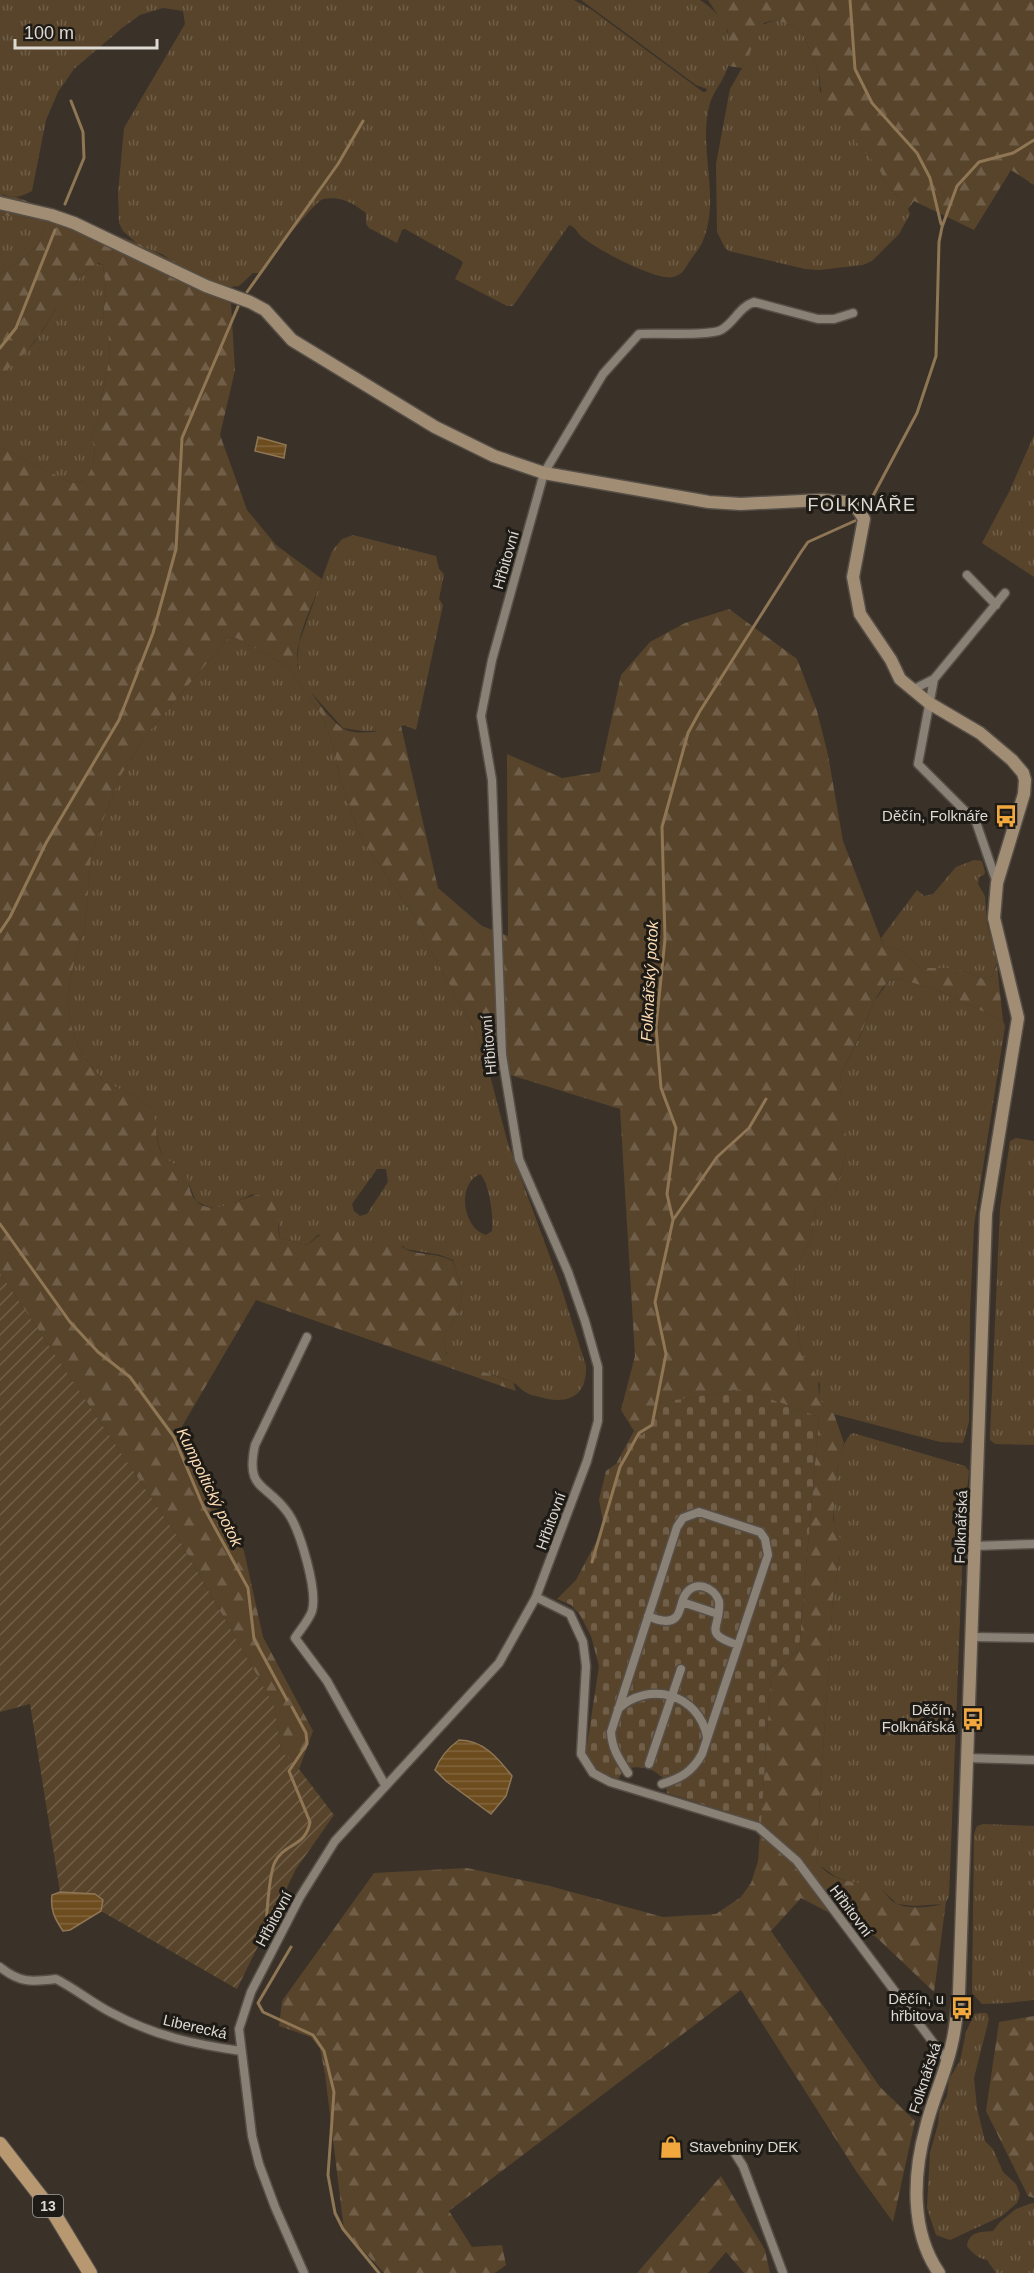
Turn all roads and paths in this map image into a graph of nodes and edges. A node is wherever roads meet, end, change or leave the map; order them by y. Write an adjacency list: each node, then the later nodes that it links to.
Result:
1 (0, 203): 3 (street)
2 (853, 313): 3 (street, Hřbitovní)
3 (544, 473): 8 (street); 15 (street, Hřbitovní)
4 (967, 575): 6 (street)
5 (1005, 593): 6 (street)
6 (996, 605): 7 (street)
7 (934, 679): 8 (street); 9 (street)
8 (914, 689): 9 (street)
9 (929, 703): 10 (street); 11 (street)
10 (1030, 777): 11 (street, Folknářská)
11 (997, 883): 14 (street, Folknářská)
12 (307, 1337): 31 (street)
13 (1034, 1544): 14 (street)
14 (975, 1546): 19 (street, Folknářská)
15 (536, 1597): 31 (street, Hřbitovní); 34 (street, Hřbitovní)
16 (681, 1602): 17 (street); 17 (street); 18 (street)
17 (718, 1614): 21 (street)
18 (648, 1616): 21 (street); 24 (street)
19 (972, 1637): 20 (street); 26 (street, Folknářská)
20 (1034, 1638)
21 (738, 1645): 25 (street)
22 (681, 1669): 23 (street)
23 (672, 1695): 24 (street); 25 (street); 28 (street)
24 (618, 1709): 29 (street)
25 (707, 1737): 30 (street)
26 (966, 1758): 27 (street); 34 (street, Folknářská)
27 (1034, 1760)
28 (649, 1764)
29 (628, 1773)
30 (662, 1784)
31 (385, 1785): 33 (street, Hřbitovní)
32 (0, 1967): 33 (street, Liberecká)
33 (241, 2051): 38 (street, Liberecká)
34 (947, 2061): 40 (street, Folknářská)
35 (731, 2147): 39 (street)
36 (3, 2150): 37 (main road, 13)
37 (90, 2273)
38 (304, 2273)
39 (783, 2273)
40 (939, 2273)

